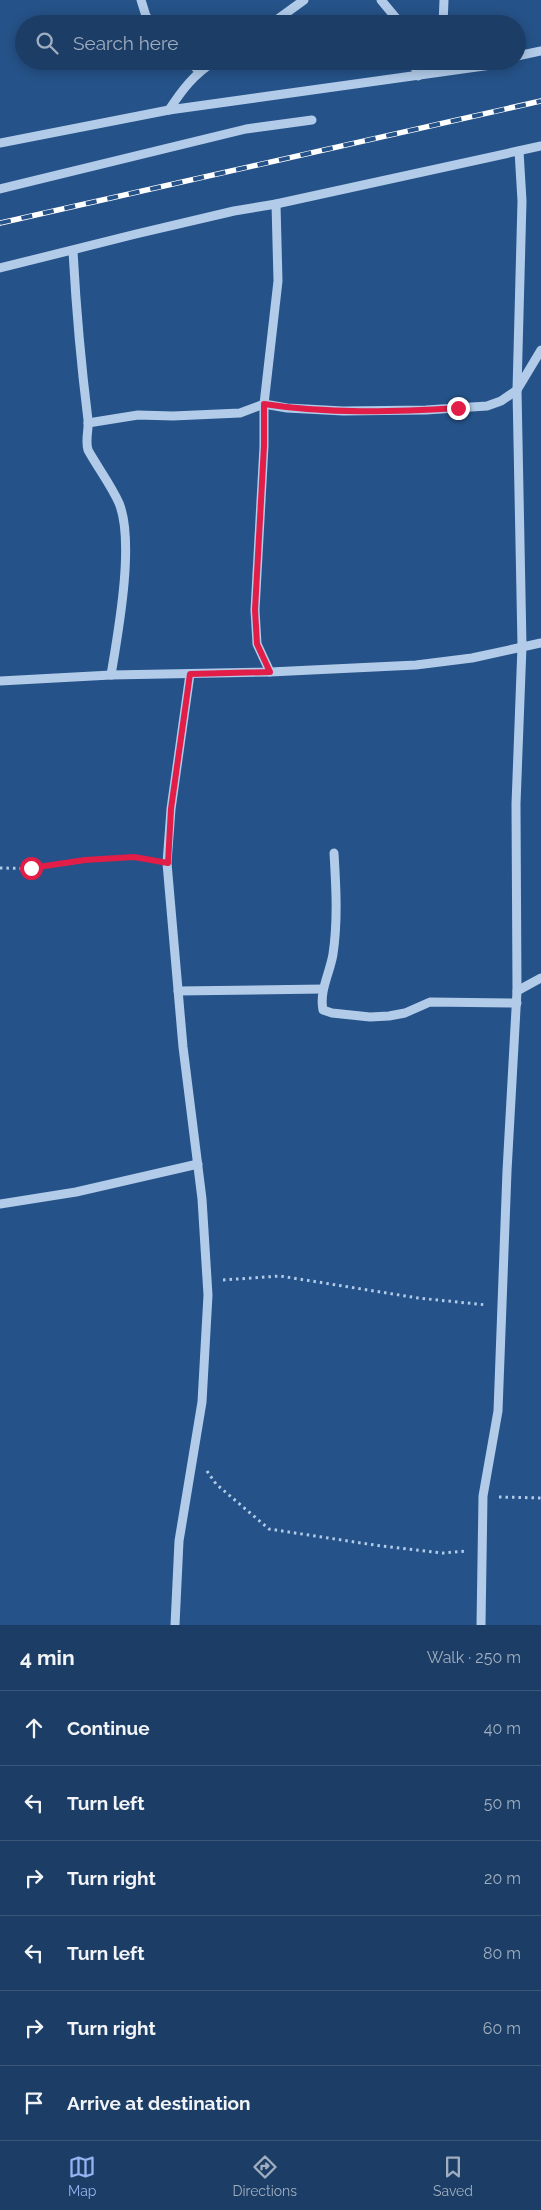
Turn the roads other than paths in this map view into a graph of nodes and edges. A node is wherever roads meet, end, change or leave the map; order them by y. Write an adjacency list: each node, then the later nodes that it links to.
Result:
1 (141, 0): 5 (street)
2 (304, 0): 6 (street)
3 (381, 0): 7 (street)
4 (444, 0): 8 (street)
5 (146, 15)
6 (283, 15)
7 (395, 15)
8 (443, 15)
9 (541, 51): 10 (street)
10 (526, 54)
11 (416, 70): 14 (street)
12 (450, 70): 14 (street)
13 (200, 71): 15 (street)
14 (418, 76): 15 (street)
15 (170, 110): 17 (street)
16 (312, 120): 20 (street)
17 (0, 144)
18 (541, 146): 19 (street)
19 (519, 151): 21 (street); 25 (street)
20 (0, 190)
21 (276, 204): 22 (street); 26 (street)
22 (73, 250): 23 (street); 27 (street)
23 (0, 268)
24 (541, 350): 25 (street)
25 (517, 390): 26 (street); 29 (street)
26 (264, 404): 27 (street); 30 (street)
27 (88, 423): 32 (street)
28 (541, 643): 29 (street)
29 (522, 646): 30 (street); 38 (street)
30 (270, 672): 31 (street)
31 (190, 674): 32 (street); 37 (street)
32 (112, 675): 33 (street)
33 (0, 682)
34 (334, 853): 36 (street)
35 (541, 978): 38 (street)
36 (323, 989): 37 (street); 39 (street)
37 (178, 990): 40 (street)
38 (517, 991): 39 (street)
39 (517, 1003): 43 (street)
40 (198, 1164): 41 (street); 42 (street)
41 (0, 1204)
42 (175, 1625)
43 (481, 1625)

